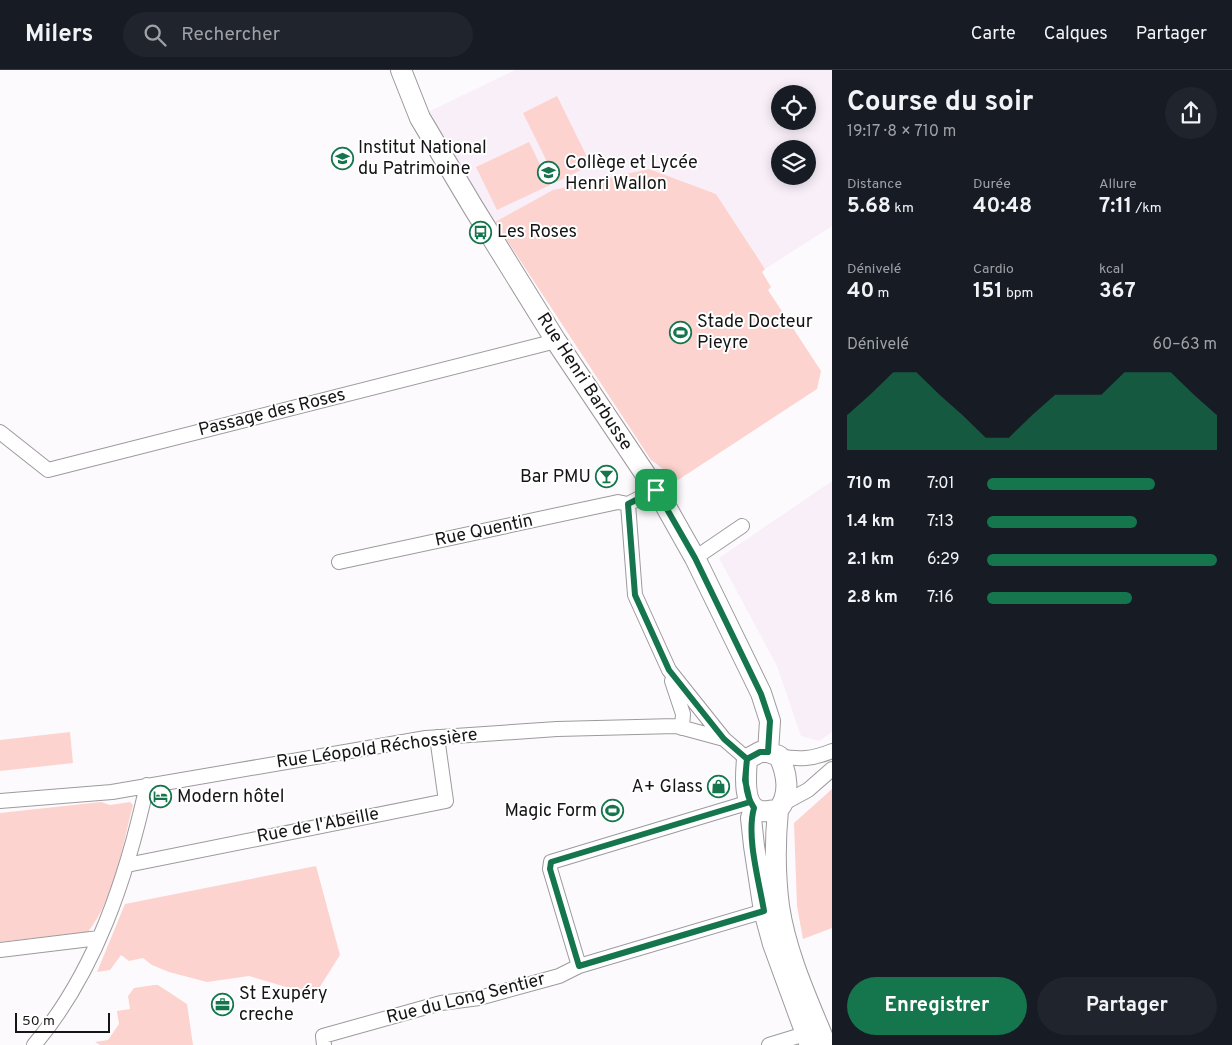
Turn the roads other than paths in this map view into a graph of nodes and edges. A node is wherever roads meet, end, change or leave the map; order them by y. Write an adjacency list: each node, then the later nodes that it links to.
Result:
1 (401, 70): 2 (street, Rue Henri Barbusse)
2 (556, 341): 3 (street, Passage des Roses); 4 (street, Rue Henri Barbusse)
3 (0, 432)
4 (656, 490): 5 (street); 7 (street, Rue Henri Barbusse)
5 (628, 504): 8 (street, Rue Quentin); 9 (street)
6 (742, 526): 7 (street)
7 (695, 558): 14 (street, Rue Henri Barbusse)
8 (339, 562)
9 (669, 670): 10 (street); 12 (street)
10 (682, 728): 11 (street, Rue Léopold Réchossière); 12 (street, Rue Léopold Réchossière)
11 (437, 737): 17 (street, Rue Léopold Réchossière); 21 (street, Rue de l'Abeille)
12 (724, 739): 15 (street, Rue Léopold Réchossière)
13 (832, 751): 14 (street)
14 (774, 754): 15 (street); 20 (street)
15 (747, 759): 19 (street)
16 (832, 769): 20 (street)
17 (147, 784): 18 (street, Rue Léopold Réchossière); 21 (street)
18 (0, 801)
19 (752, 805): 20 (street); 22 (street); 25 (street)
20 (780, 806): 22 (street)
21 (128, 865): 23 (street)
22 (771, 909): 25 (street, Rue du Long Sentier); 26 (street); 30 (street)
23 (99, 938): 24 (street); 28 (street)
24 (0, 950)
25 (579, 966): 27 (street, Rue du Long Sentier)
26 (808, 1039): 29 (street)
27 (324, 1040)
28 (34, 1045)
29 (769, 1045)
30 (826, 1045)

